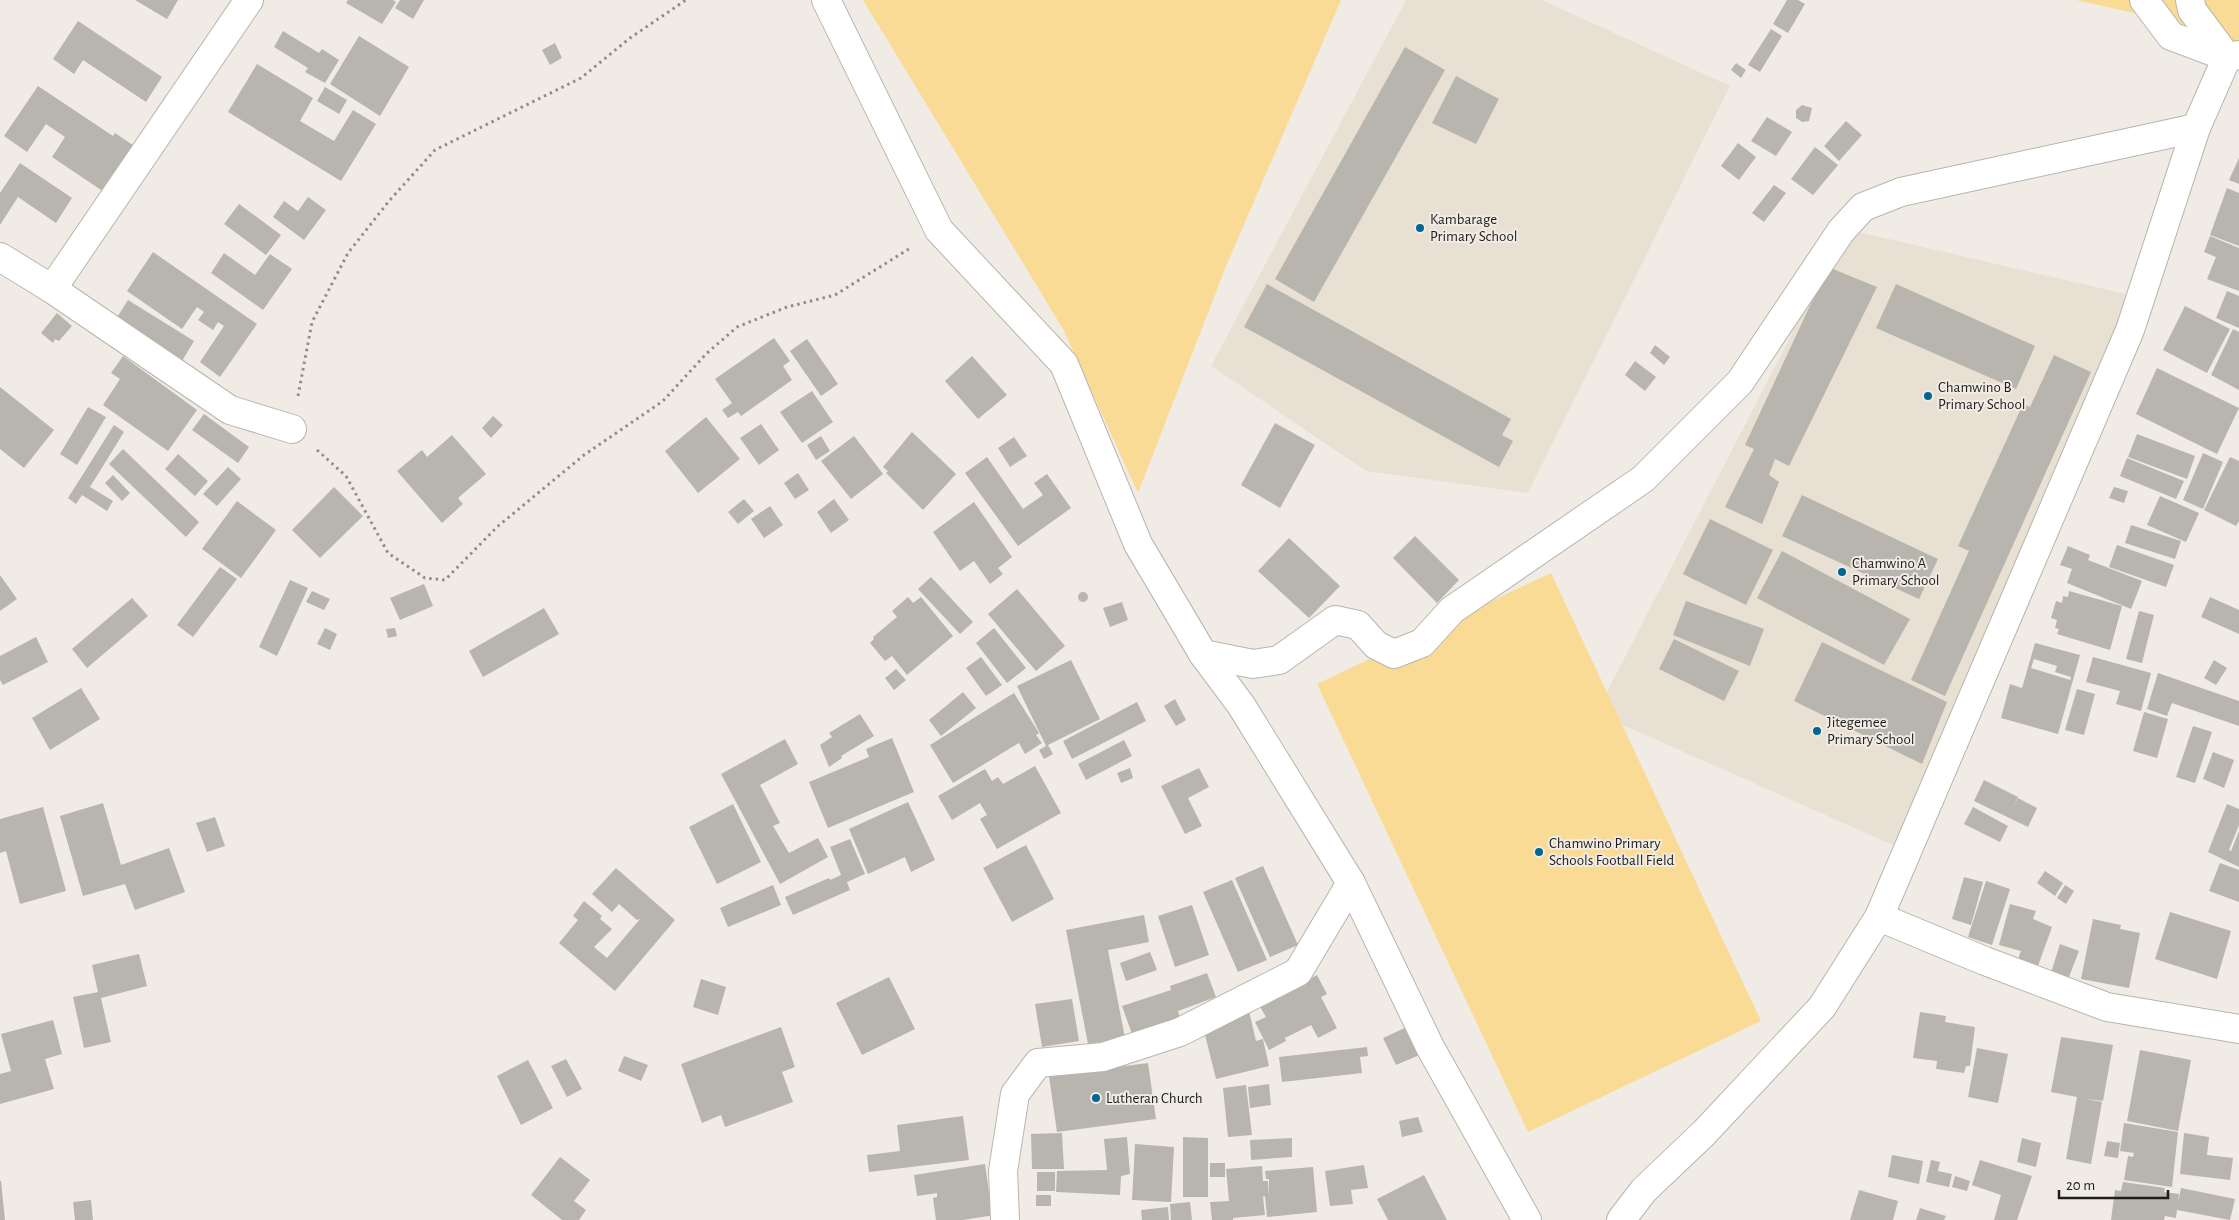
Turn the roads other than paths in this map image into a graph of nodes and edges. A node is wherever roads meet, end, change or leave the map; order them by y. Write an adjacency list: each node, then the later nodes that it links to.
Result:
1 (249, 0): 8 (street)
2 (826, 0): 10 (street)
3 (2144, 0): 5 (street)
4 (2190, 0): 5 (street)
5 (2233, 56): 6 (street)
6 (2196, 128): 10 (street); 12 (street)
7 (0, 257): 8 (street)
8 (52, 289): 9 (street)
9 (292, 429)
10 (1203, 654): 11 (street)
11 (1351, 883): 14 (street); 15 (street)
12 (1879, 917): 13 (street); 16 (street)
13 (2239, 1029)
14 (1005, 1220)
15 (1527, 1220)
16 (1621, 1220)

